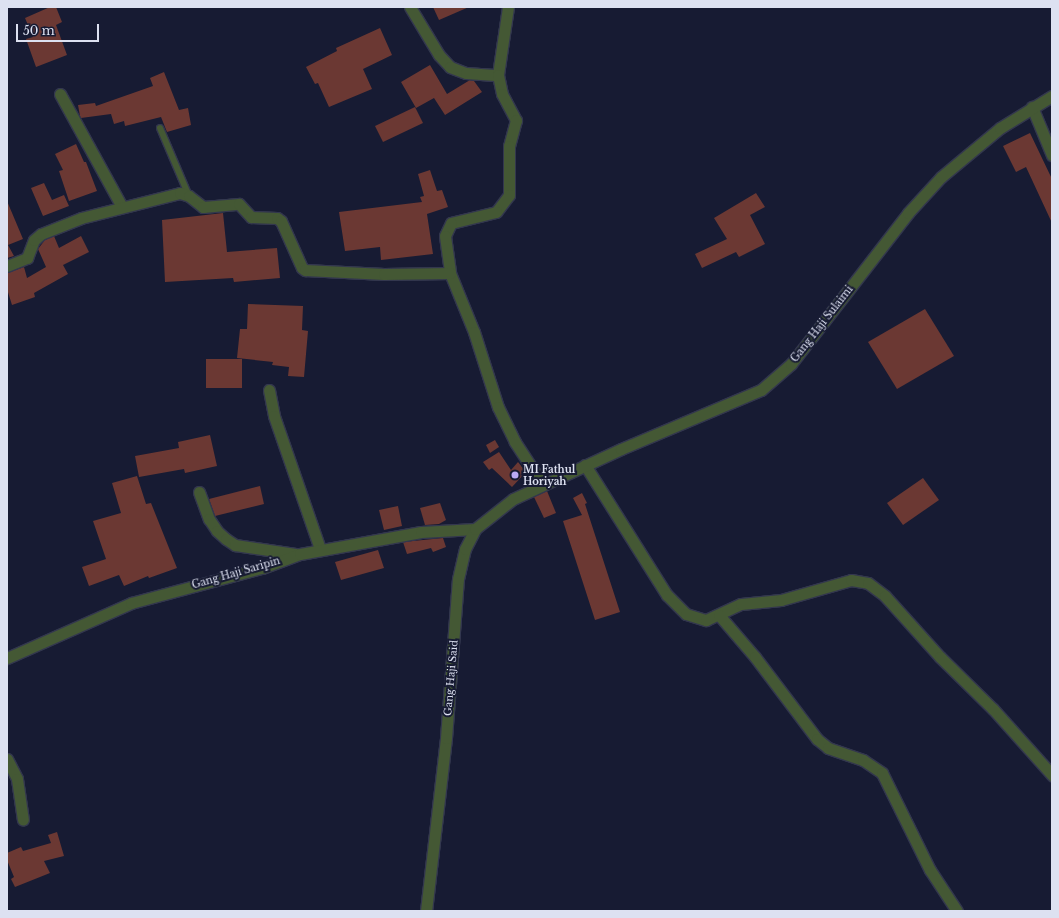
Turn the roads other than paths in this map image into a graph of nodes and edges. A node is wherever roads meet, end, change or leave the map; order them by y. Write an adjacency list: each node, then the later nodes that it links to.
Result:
1 (410, 7): 3 (street)
2 (508, 7): 3 (street)
3 (498, 75): 12 (street)
4 (60, 94): 10 (street)
5 (1052, 96): 6 (street, Gang Haji Sulaimi)
6 (1032, 107): 8 (street); 14 (street, Gang Haji Sulaimi)
7 (160, 128): 9 (lane)
8 (1052, 155)
9 (189, 196): 10 (street); 12 (street)
10 (122, 207): 11 (street)
11 (7, 266)
12 (450, 273): 15 (street)
13 (269, 390): 18 (street)
14 (584, 465): 15 (street, Gang Haji Sulaimi); 20 (street)
15 (543, 485): 17 (street, Gang Haji Said)
16 (199, 492): 19 (street)
17 (475, 529): 18 (street, Gang Haji Saripin); 25 (street, Gang Haji Said)
18 (320, 549): 19 (street, Gang Haji Saripin)
19 (300, 554): 21 (street, Gang Haji Saripin)
20 (719, 615): 23 (street); 26 (street)
21 (7, 658)
22 (7, 759): 24 (street)
23 (1052, 775)
24 (23, 820)
25 (426, 911)
26 (958, 911)

